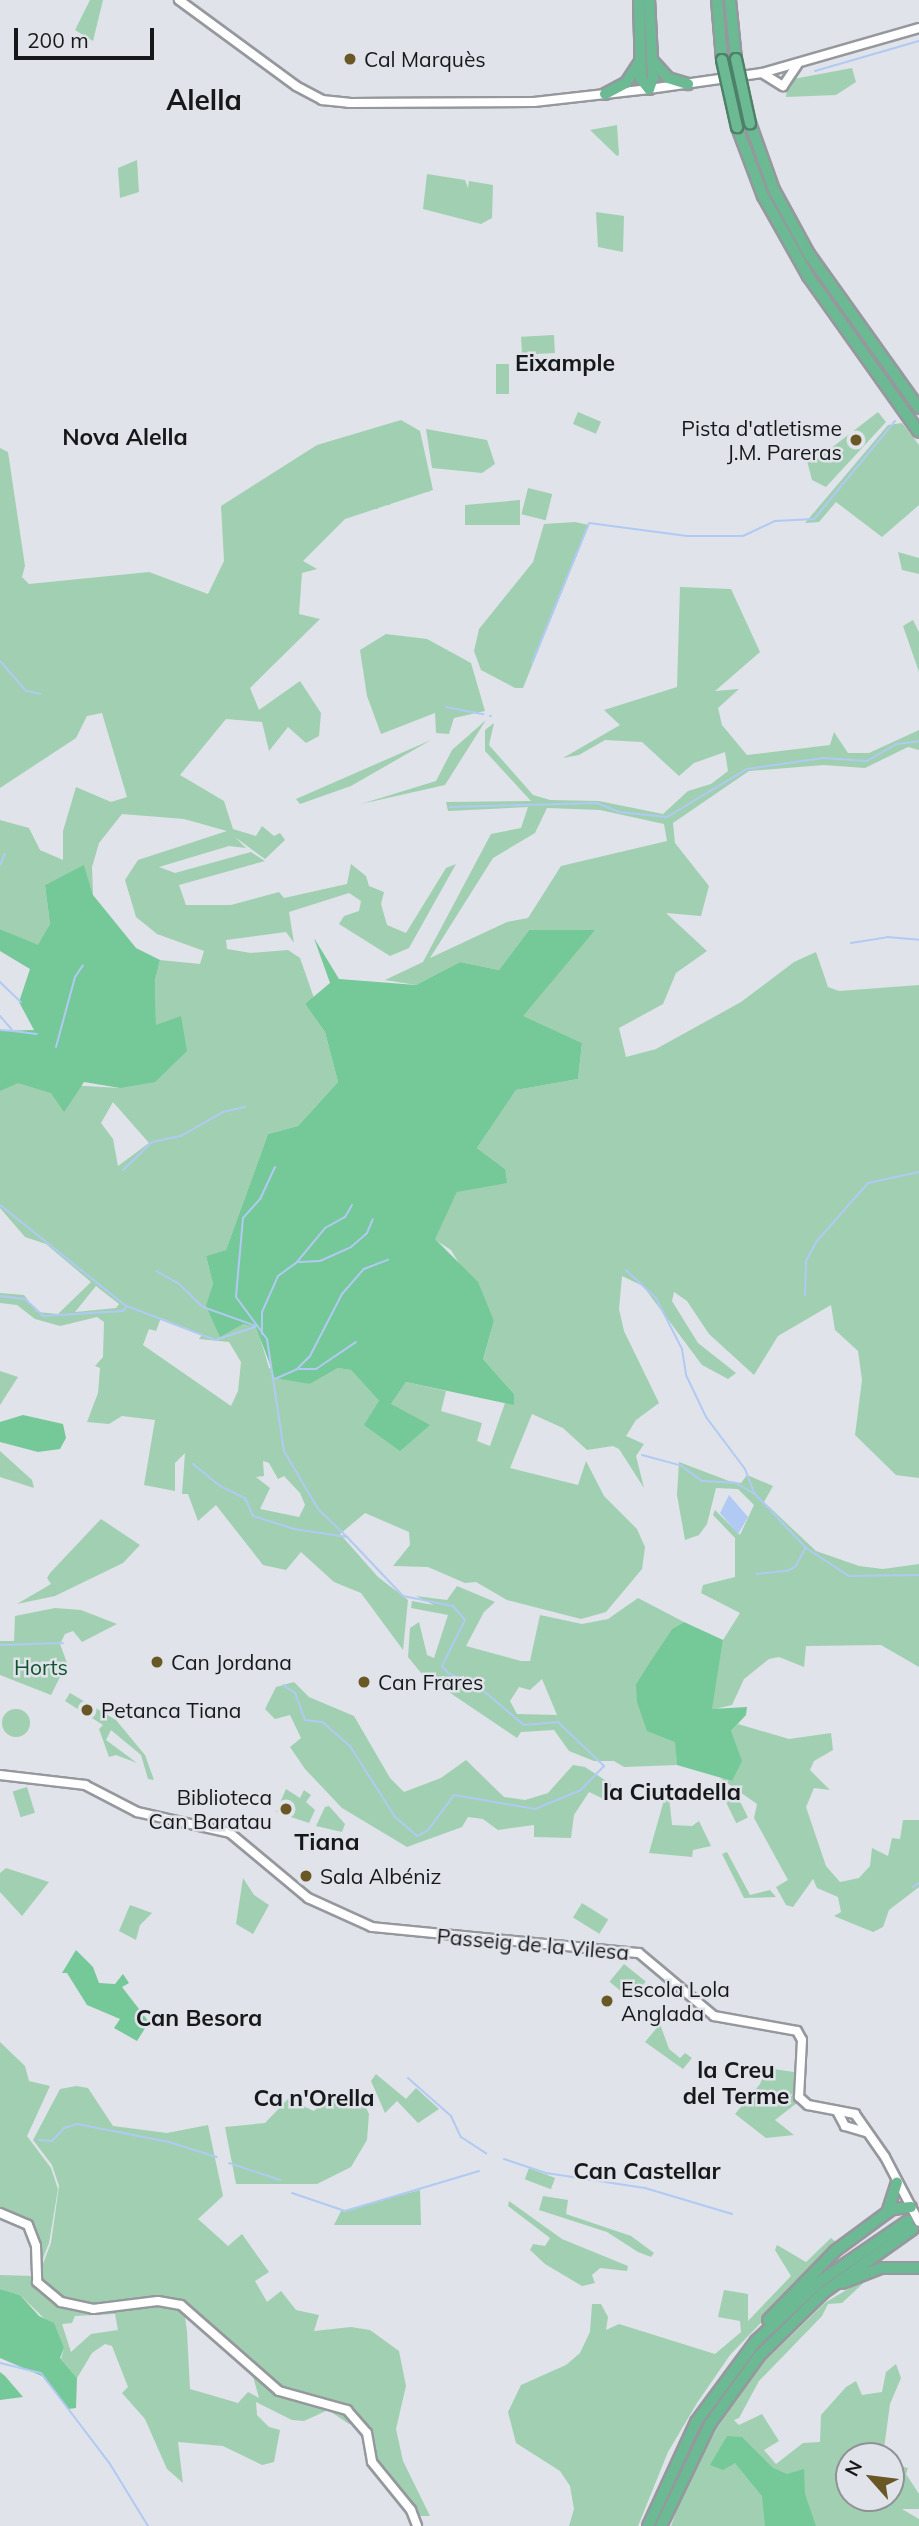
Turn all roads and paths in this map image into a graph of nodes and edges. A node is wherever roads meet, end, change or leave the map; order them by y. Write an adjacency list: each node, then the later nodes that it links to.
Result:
1 (180, 0): 12 (street)
2 (639, 0): 7 (highway)
3 (649, 0): 7 (highway)
4 (717, 0): 14 (highway, bridge)
5 (730, 0): 13 (highway, bridge)
6 (919, 28): 9 (street)
7 (646, 59): 10 (highway); 11 (highway); 12 (highway)
8 (762, 73): 9 (street); 9 (street); 10 (street)
9 (782, 73)
10 (688, 84): 11 (street)
11 (649, 89): 12 (street)
12 (604, 94)
13 (919, 408)
14 (919, 432)
15 (0, 1775): 16 (street, Passeig de la Vilesa)
16 (897, 2182): 17 (street); 19 (highway)
17 (911, 2207): 19 (highway); 20 (street)
18 (0, 2213): 24 (street)
19 (886, 2213): 23 (highway)
20 (913, 2224): 22 (highway); 23 (highway)
21 (919, 2268): 22 (highway)
22 (823, 2293): 26 (highway)
23 (742, 2358): 25 (highway)
24 (416, 2526)
25 (648, 2526)
26 (661, 2526)

